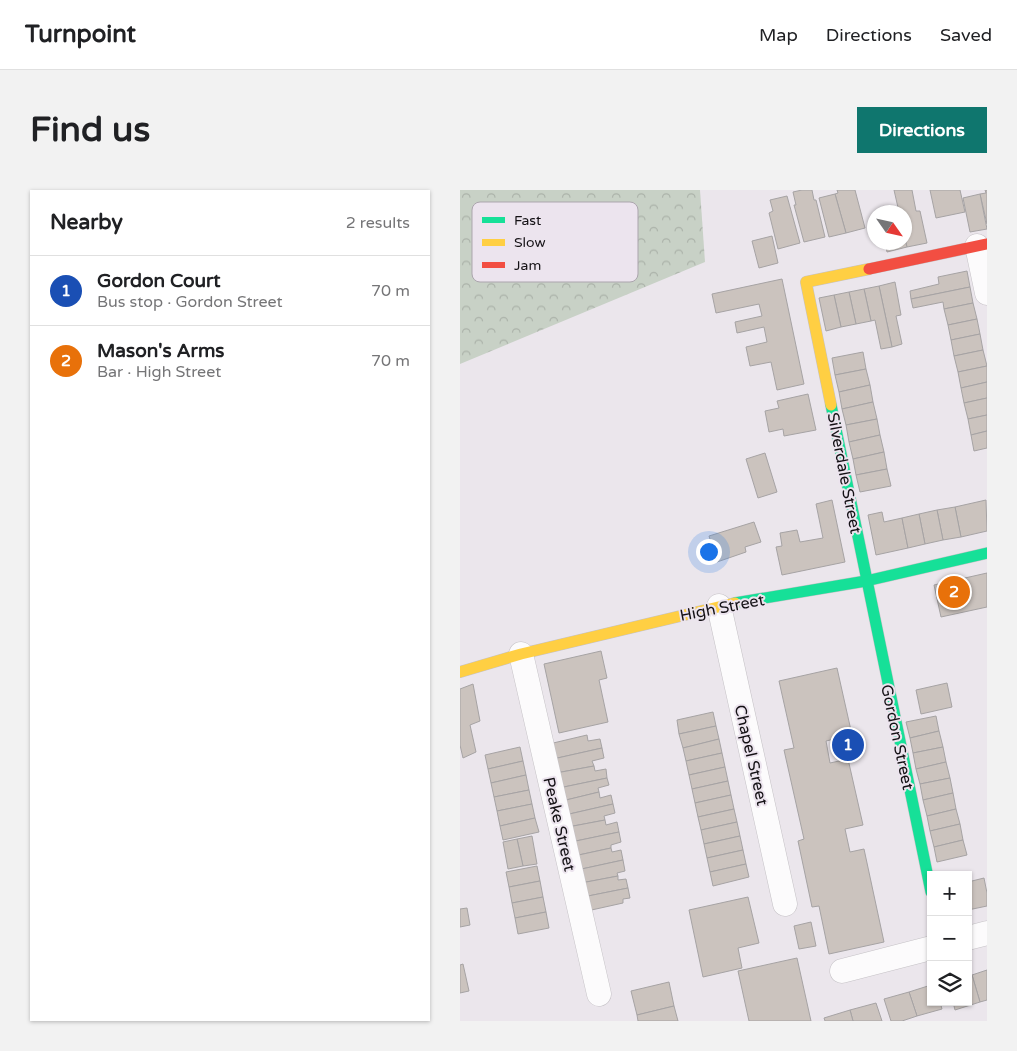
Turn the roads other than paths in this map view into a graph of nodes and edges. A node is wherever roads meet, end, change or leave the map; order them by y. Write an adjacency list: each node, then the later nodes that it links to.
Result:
1 (982, 245): 2 (street); 4 (street, Silverdale Street)
2 (987, 293)
3 (987, 553): 4 (street, High Street)
4 (866, 581): 5 (street, High Street); 8 (street, Gordon Street)
5 (719, 606): 6 (street, High Street); 9 (street, Chapel Street)
6 (521, 654): 7 (street, High Street); 14 (street, Peake Street)
7 (460, 672)
8 (927, 873)
9 (785, 904)
10 (987, 933): 11 (street)
11 (972, 937)
12 (927, 949): 13 (street)
13 (842, 972)
14 (598, 994)

